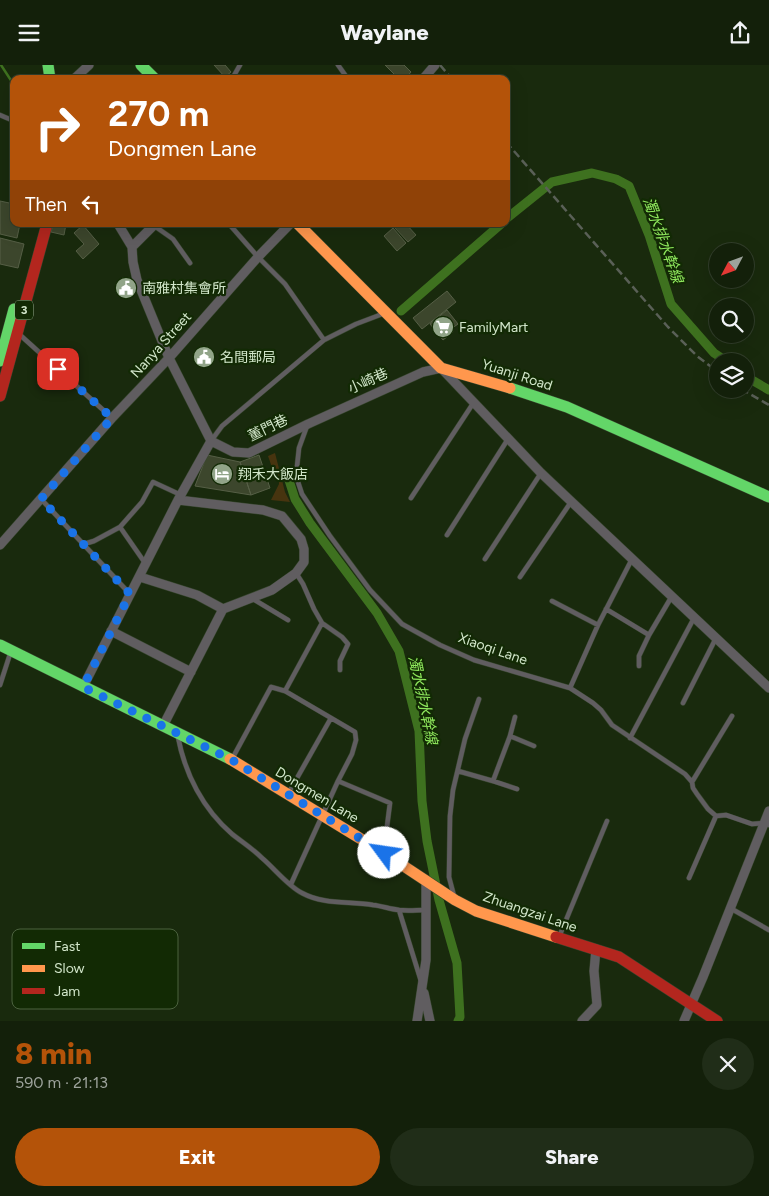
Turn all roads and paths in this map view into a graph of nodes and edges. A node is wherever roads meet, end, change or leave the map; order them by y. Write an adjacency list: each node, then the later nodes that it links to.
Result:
1 (89, 65): 3 (street)
2 (141, 65): 4 (main road)
3 (78, 75)
4 (151, 75)
5 (36, 227): 17 (main road, 3)
6 (46, 227): 17 (main road, 3)
7 (120, 227): 13 (street)
8 (151, 227): 13 (street)
9 (158, 227): 15 (lane)
10 (231, 227): 14 (lane)
11 (287, 227): 14 (street, Nanya Street)
12 (301, 227): 16 (main road, Yuanji Road)
13 (132, 247): 19 (street)
14 (258, 257): 18 (lane); 19 (street, Nanya Street)
15 (190, 263)
16 (386, 313): 18 (lane); 21 (main road, Yuanji Road)
17 (14, 329): 20 (main road, 3); 22 (main road, 3); 24 (lane)
18 (324, 340): 27 (lane)
19 (169, 358): 24 (street, Nanya Street); 27 (street)
20 (0, 361)
21 (441, 368): 23 (street); 25 (street, 小崎巷); 30 (main road, Yuanji Road)
22 (0, 396)
23 (474, 402): 26 (street); 31 (lane)
24 (112, 418): 32 (street, Nanya Street)
25 (308, 424): 27 (street, 董門巷); 65 (lane, Xiaoqi Lane)
26 (508, 439): 28 (street); 35 (lane)
27 (211, 441): 29 (street)
28 (541, 473): 33 (street); 39 (lane)
29 (179, 497): 34 (lane); 40 (street); 41 (street)
30 (769, 497)
31 (411, 498)
32 (41, 499): 36 (lane); 37 (street, Nanya Street)
33 (571, 502): 38 (street); 43 (lane)
34 (120, 527): 36 (lane); 40 (lane)
35 (447, 535)
36 (84, 544): 44 (lane)
37 (0, 545)
38 (632, 558): 45 (street); 49 (lane)
39 (485, 559)
40 (146, 564): 42 (street)
41 (296, 573): 46 (street); 52 (lane)
42 (140, 577): 44 (street); 48 (street)
43 (520, 577)
44 (130, 594): 54 (street)
45 (672, 596): 50 (street); 55 (lane)
46 (252, 598): 48 (street); 51 (lane)
47 (552, 601): 53 (lane)
48 (223, 609): 61 (street)
49 (606, 609): 53 (lane); 55 (lane)
50 (695, 617): 56 (street); 75 (lane)
51 (288, 620)
52 (322, 623): 60 (lane); 66 (lane)
53 (598, 625): 65 (lane)
54 (111, 631): 61 (street); 63 (street)
55 (649, 635): 59 (lane)
56 (716, 638): 64 (street); 68 (lane)
57 (0, 645): 58 (main road, Dongmen Lane)
58 (11, 650): 62 (lane); 63 (main road, Dongmen Lane)
59 (639, 666)
60 (340, 670)
61 (191, 672): 72 (street)
62 (0, 685)
63 (83, 687): 72 (main road, Dongmen Lane)
64 (769, 688)
65 (570, 689): 75 (lane, Xiaoqi Lane)
66 (285, 691): 71 (lane); 77 (lane)
67 (479, 699): 78 (lane)
68 (683, 703)
69 (732, 716): 81 (lane)
70 (515, 717): 74 (lane)
71 (331, 718): 79 (lane); 83 (lane)
72 (163, 726): 73 (main road, Dongmen Lane)
73 (177, 733): 77 (main road, Dongmen Lane); 92 (lane)
74 (510, 736): 76 (lane); 80 (lane)
75 (630, 738): 81 (lane, Xiaoqi Lane)
76 (534, 746)
77 (232, 760): 83 (main road, Dongmen Lane)
78 (458, 771): 80 (lane); 94 (lane)
79 (338, 781): 86 (lane); 89 (lane)
80 (493, 781): 82 (lane)
81 (692, 782): 85 (lane, Xiaoqi Lane)
82 (517, 789)
83 (288, 795): 86 (main road, Dongmen Lane)
84 (769, 811): 88 (street)
85 (716, 816): 88 (lane); 90 (lane)
86 (322, 817): 89 (main road, Dongmen Lane); 92 (lane)
87 (607, 821): 99 (lane)
88 (767, 824): 95 (street)
89 (384, 853): 91 (main road, Dongmen Lane)
90 (689, 878)
91 (426, 880): 93 (main road, Dongmen Lane); 97 (street)
92 (291, 884): 96 (lane)
93 (438, 887): 94 (main road, Zhuangzai Lane)
94 (453, 899): 99 (main road, Zhuangzai Lane)
95 (730, 908): 98 (lane); 102 (street)
96 (399, 910): 97 (lane); 101 (lane)
97 (426, 910): 101 (street)
98 (769, 930)
99 (559, 938): 100 (main road, Zhuangzai Lane)
100 (596, 949): 102 (main road, Zhuangzai Lane); 105 (street)
101 (422, 985): 103 (street); 104 (street)
102 (691, 1004): 106 (street); 107 (main road, Zhuangzai Lane)
103 (417, 1021)
104 (430, 1021)
105 (582, 1021)
106 (684, 1021)
107 (717, 1021)

